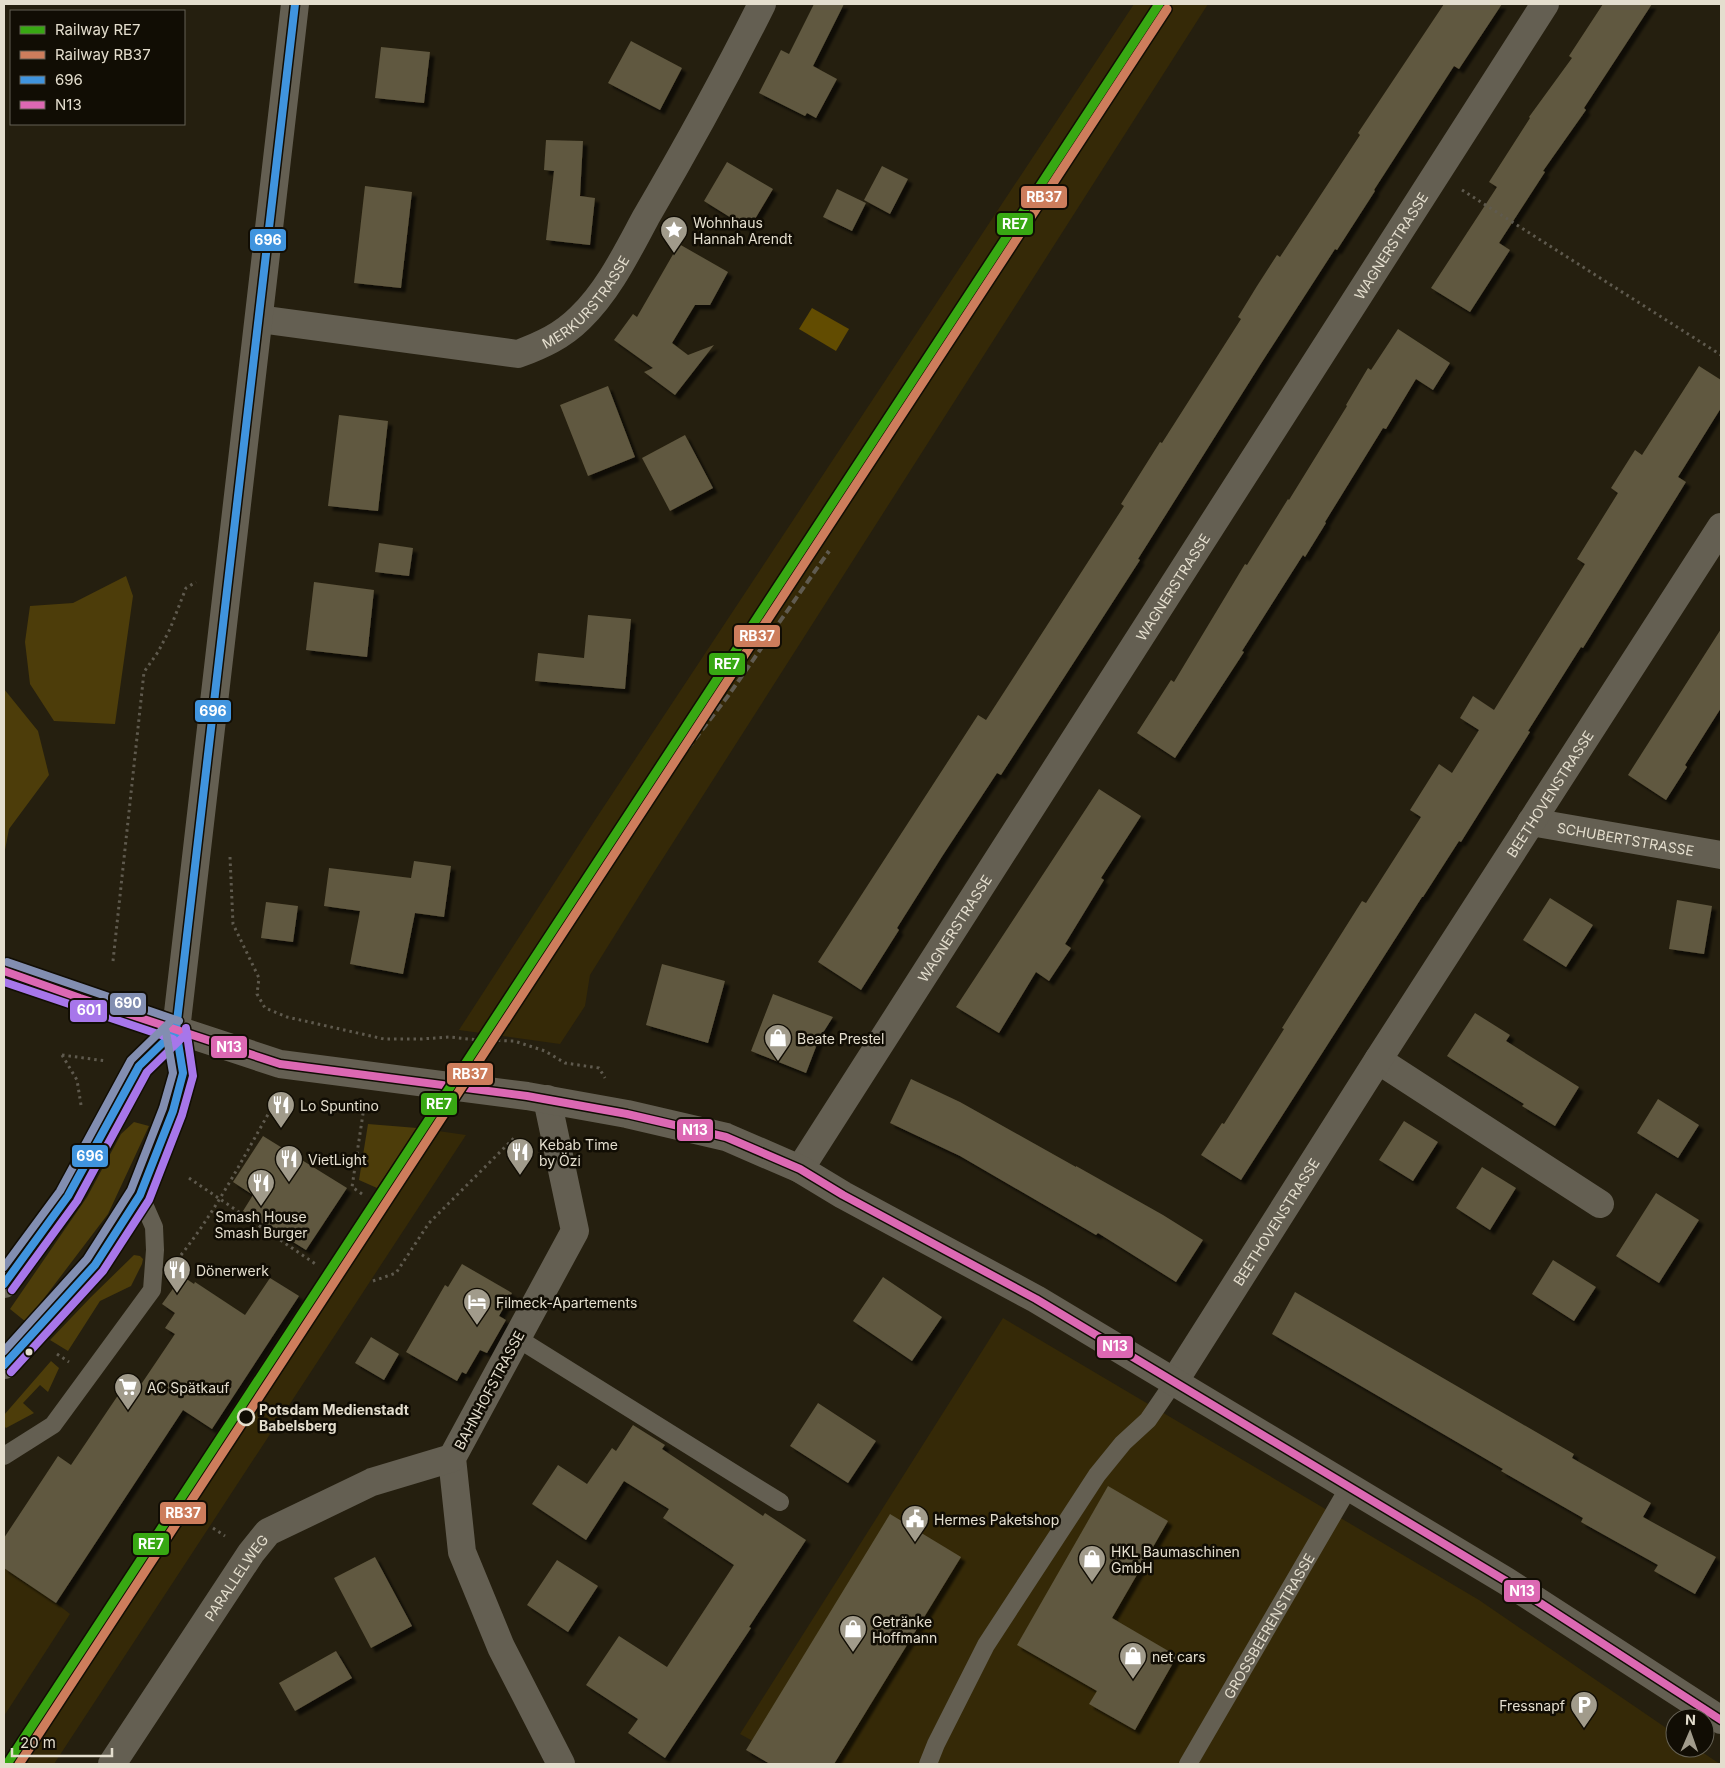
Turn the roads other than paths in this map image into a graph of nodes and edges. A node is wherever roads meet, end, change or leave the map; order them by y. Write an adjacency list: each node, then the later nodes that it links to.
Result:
1 (295, 4): 4 (street)
2 (762, 4): 4 (street, MERKURSTRASSE)
3 (1545, 4): 12 (street, WAGNERSTRASSE)
4 (258, 319): 9 (street)
5 (1721, 527): 6 (street, BEETHOVENSTRASSE)
6 (1531, 822): 7 (street, SCHUBERTSTRASSE); 10 (street, BEETHOVENSTRASSE)
7 (1721, 855)
8 (4, 971): 9 (street)
9 (176, 1030): 11 (street); 13 (street); 15 (street)
10 (1378, 1060): 14 (street); 18 (street, BEETHOVENSTRASSE)
11 (546, 1099): 12 (street); 16 (street, BAHNHOFSTRASSE)
12 (800, 1169): 18 (street)
13 (140, 1195): 17 (street); 19 (lane)
14 (1600, 1204)
15 (4, 1284)
16 (516, 1338): 20 (street, BAHNHOFSTRASSE); 22 (lane)
17 (4, 1365)
18 (1174, 1382): 21 (street); 26 (lane)
19 (4, 1456)
20 (452, 1458): 24 (street, PARALLELWEG); 25 (street, BAHNHOFSTRASSE)
21 (1349, 1487): 23 (street); 27 (lane, GROSSBEERENSTRASSE)
22 (780, 1502)
23 (1721, 1720)
24 (112, 1764)
25 (561, 1764)
26 (928, 1764)
27 (1188, 1764)

